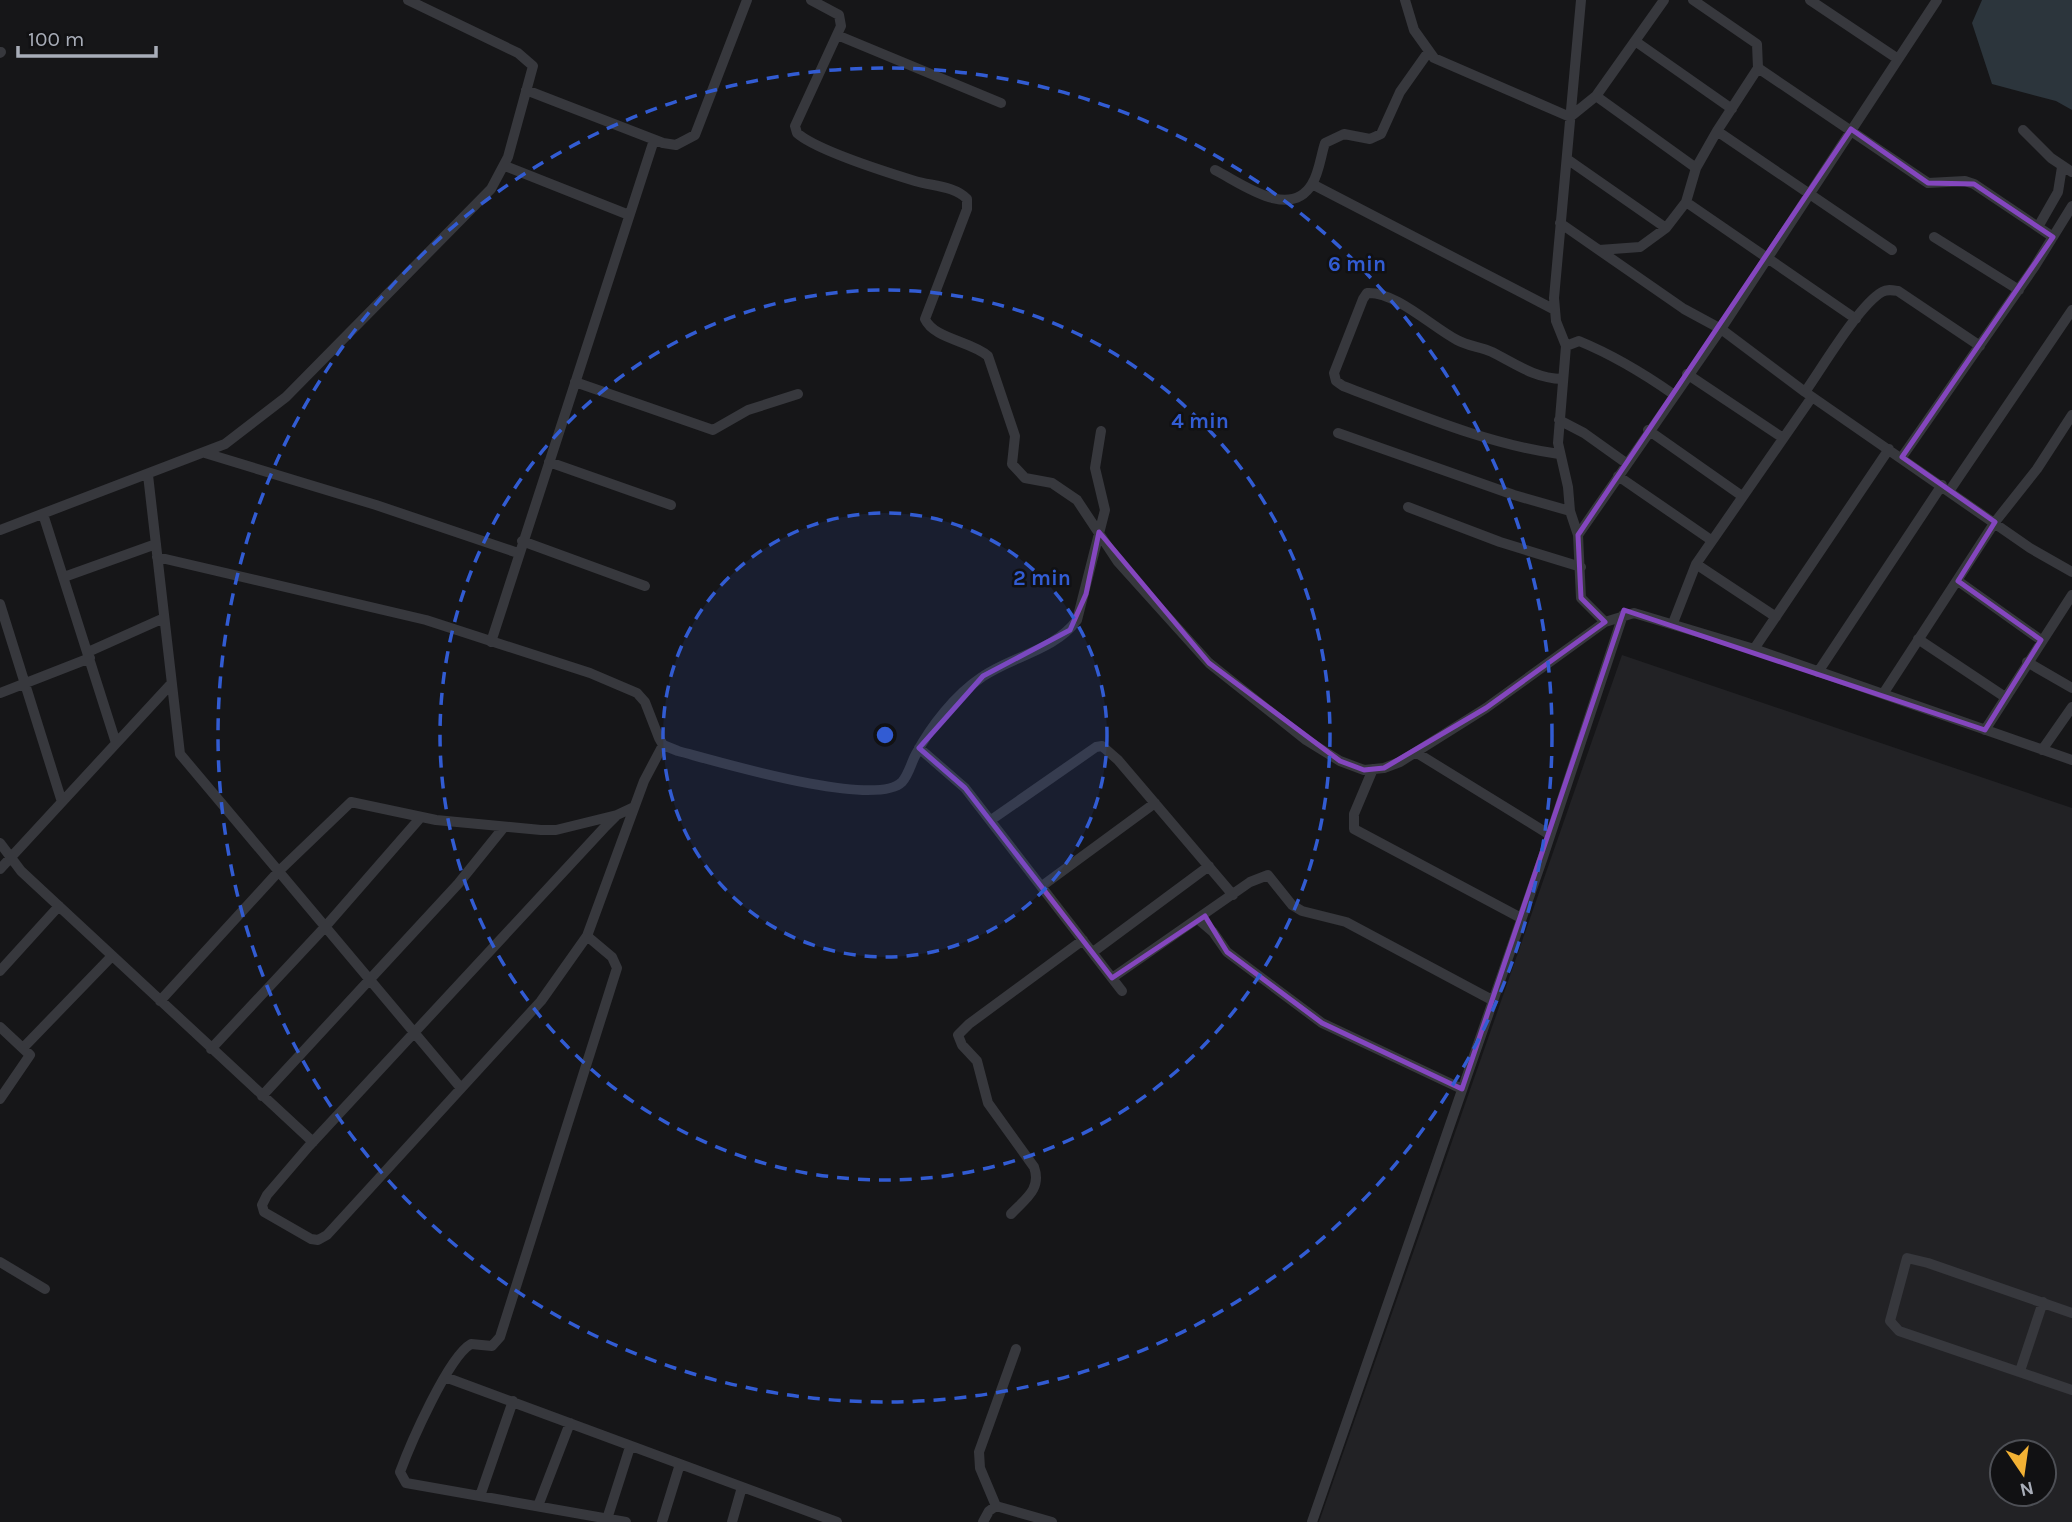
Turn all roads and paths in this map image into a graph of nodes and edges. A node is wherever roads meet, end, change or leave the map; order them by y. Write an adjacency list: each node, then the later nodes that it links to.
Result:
1 (408, 0): 15 (street)
2 (747, 0): 23 (street)
3 (811, 0): 10 (street)
4 (1405, 0): 12 (street)
5 (1581, 0): 19 (street)
6 (1664, 0): 11 (street)
7 (1693, 0): 14 (street)
8 (1810, 0): 13 (street)
9 (1936, 0): 13 (street)
10 (836, 35): 17 (street); 77 (street)
11 (1636, 41): 16 (street); 18 (street)
12 (1429, 51): 19 (street); 29 (street)
13 (1898, 59): 20 (street)
14 (1758, 68): 18 (street); 20 (street)
15 (526, 90): 23 (street); 25 (street)
16 (1596, 96): 19 (street); 26 (street)
17 (1002, 103)
18 (1732, 108): 22 (street)
19 (1570, 117): 24 (street)
20 (1851, 129): 30 (street); 35 (street)
21 (2022, 130): 27 (street)
22 (1717, 131): 26 (street); 30 (street)
23 (654, 140): 33 (street)
24 (1567, 159): 34 (street); 36 (street)
25 (505, 166): 33 (street); 62 (street)
26 (1696, 168): 31 (street)
27 (2067, 169): 35 (street)
28 (1215, 170): 29 (street)
29 (1312, 184): 43 (street)
30 (1809, 193): 40 (street); 41 (street)
31 (1686, 202): 36 (street); 41 (street)
32 (2072, 206): 38 (street)
33 (629, 215): 51 (street)
34 (1560, 223): 39 (street); 43 (street)
35 (2038, 227): 38 (street)
36 (1666, 229): 39 (street)
37 (1934, 237): 42 (street)
38 (2053, 237): 42 (street)
39 (1598, 250): 46 (street)
40 (1892, 250)
41 (1766, 257): 45 (street); 46 (street)
42 (2018, 290): 48 (street)
43 (1555, 310): 47 (street)
44 (2072, 310): 69 (street)
45 (1856, 319): 48 (street); 54 (street)
46 (1721, 329): 49 (street); 54 (street)
47 (1566, 346): 50 (street); 53 (street)
48 (1980, 346): 64 (street)
49 (1687, 374): 53 (street); 60 (street)
50 (1562, 379): 56 (street); 63 (street)
51 (575, 382): 52 (street); 65 (street)
52 (798, 394)
53 (1673, 394): 58 (street)
54 (1809, 395): 60 (street); 61 (street)
55 (2072, 415): 75 (street)
56 (1559, 421): 63 (street); 66 (street)
57 (1101, 430): 77 (street)
58 (1648, 430): 66 (street); 70 (street)
59 (1338, 433): 73 (street)
60 (1783, 438): 70 (street)
61 (1889, 449): 64 (street); 93 (street)
62 (205, 453): 67 (street); 82 (street)
63 (1559, 454): 73 (street)
64 (1902, 457): 69 (street)
65 (549, 462): 71 (street); 80 (street)
66 (1626, 463): 68 (street)
67 (148, 475): 74 (street); 81 (street)
68 (1618, 476): 78 (street); 79 (street)
69 (1946, 488): 75 (street); 103 (street)
70 (1742, 496): 79 (street)
71 (671, 505)
72 (1408, 507): 85 (street)
73 (1570, 511): 78 (street)
74 (43, 514): 76 (street); 87 (street)
75 (1995, 522): 86 (street); 88 (street)
76 (0, 530)
77 (1099, 532): 114 (street); 118 (street)
78 (1578, 535): 85 (street)
79 (1712, 540): 84 (street)
80 (522, 541): 82 (street); 89 (street)
81 (156, 544): 83 (street); 87 (street)
82 (518, 553): 99 (street)
83 (157, 557): 94 (street); 99 (street)
84 (1696, 564): 93 (street); 96 (street)
85 (1581, 567): 95 (street)
86 (2072, 572)
87 (64, 577): 101 (street)
88 (1958, 581): 97 (street); 98 (street)
89 (645, 586)
90 (2072, 595): 98 (street)
91 (0, 604): 104 (street)
92 (1623, 615): 95 (street); 96 (street); 126 (street)
93 (1776, 617): 100 (street)
94 (164, 618): 101 (street); 105 (street)
95 (1605, 622): 116 (street)
96 (1673, 623): 100 (street)
97 (1918, 639): 108 (street); 109 (street)
98 (2041, 640): 102 (street)
99 (491, 642): 113 (street)
100 (1754, 649): 103 (street)
101 (89, 655): 104 (street); 112 (street)
102 (2027, 662): 106 (street); 109 (street)
103 (1818, 672): 108 (street)
104 (24, 683): 107 (street); 119 (street)
105 (171, 684): 112 (street); 131 (street)
106 (2072, 688)
107 (0, 693)
108 (1883, 694): 111 (street)
109 (2005, 697): 111 (street)
110 (2072, 707): 115 (street)
111 (1985, 730): 115 (street)
112 (116, 743): 119 (street)
113 (663, 745): 114 (street); 121 (street)
114 (919, 748): 124 (street)
115 (2042, 750): 117 (street)
116 (1417, 752): 118 (street); 126 (street)
117 (2072, 760)
118 (1373, 769): 136 (street)
119 (62, 803): 128 (street)
120 (1155, 803): 124 (street); 129 (street); 132 (street)
121 (634, 807): 122 (street); 140 (street)
122 (617, 815): 125 (street); 151 (street)
123 (421, 817): 125 (street); 131 (street); 138 (street)
124 (991, 820): 132 (street)
125 (504, 827): 145 (street)
126 (1550, 835): 136 (street)
127 (0, 842): 128 (street)
128 (9, 859): 130 (street); 134 (street)
129 (1209, 866): 133 (street); 142 (street)
130 (0, 870)
131 (279, 872): 138 (street); 149 (street)
132 (1042, 886): 141 (street)
133 (1233, 895): 135 (street); 148 (street)
134 (59, 906): 143 (street); 144 (street)
135 (1214, 909): 137 (street); 139 (street)
136 (1521, 918): 148 (street)
137 (1199, 920): 139 (street); 146 (street)
138 (325, 927): 145 (street); 153 (street)
139 (1213, 932): 155 (street)
140 (587, 936): 154 (street); 166 (street)
141 (1083, 940): 142 (street); 159 (street)
142 (1093, 952): 146 (street)
143 (112, 956): 149 (street); 152 (street)
144 (0, 971)
145 (369, 978): 151 (street); 156 (street)
146 (1112, 978): 147 (street)
147 (1122, 991)
148 (1492, 1000): 155 (street)
149 (160, 1001): 153 (street)
150 (0, 1027): 152 (street)
151 (415, 1032): 154 (street); 158 (street)
152 (23, 1048): 157 (street)
153 (211, 1049): 156 (street)
154 (460, 1087): 158 (street)
155 (1462, 1089): 183 (street)
156 (262, 1096): 158 (street)
157 (0, 1099)
158 (313, 1142)
159 (1011, 1214)
160 (0, 1262): 161 (street)
161 (45, 1289)
162 (2043, 1302): 163 (street); 165 (street); 165 (street)
163 (2072, 1313)
164 (1016, 1349): 175 (street)
165 (2020, 1371): 167 (street)
166 (445, 1377): 168 (street); 173 (street)
167 (2072, 1390)
168 (513, 1401): 169 (street); 173 (street)
169 (570, 1423): 170 (street); 174 (street)
170 (630, 1447): 171 (street); 176 (street)
171 (680, 1464): 172 (street); 178 (street)
172 (742, 1487): 179 (street); 180 (street)
173 (480, 1496): 174 (street)
174 (538, 1506): 176 (street)
175 (996, 1506): 181 (street); 182 (street)
176 (607, 1519): 177 (street)
177 (626, 1522)
178 (662, 1522)
179 (732, 1522)
180 (837, 1522)
181 (983, 1522)
182 (1052, 1522)
183 (1312, 1522)

